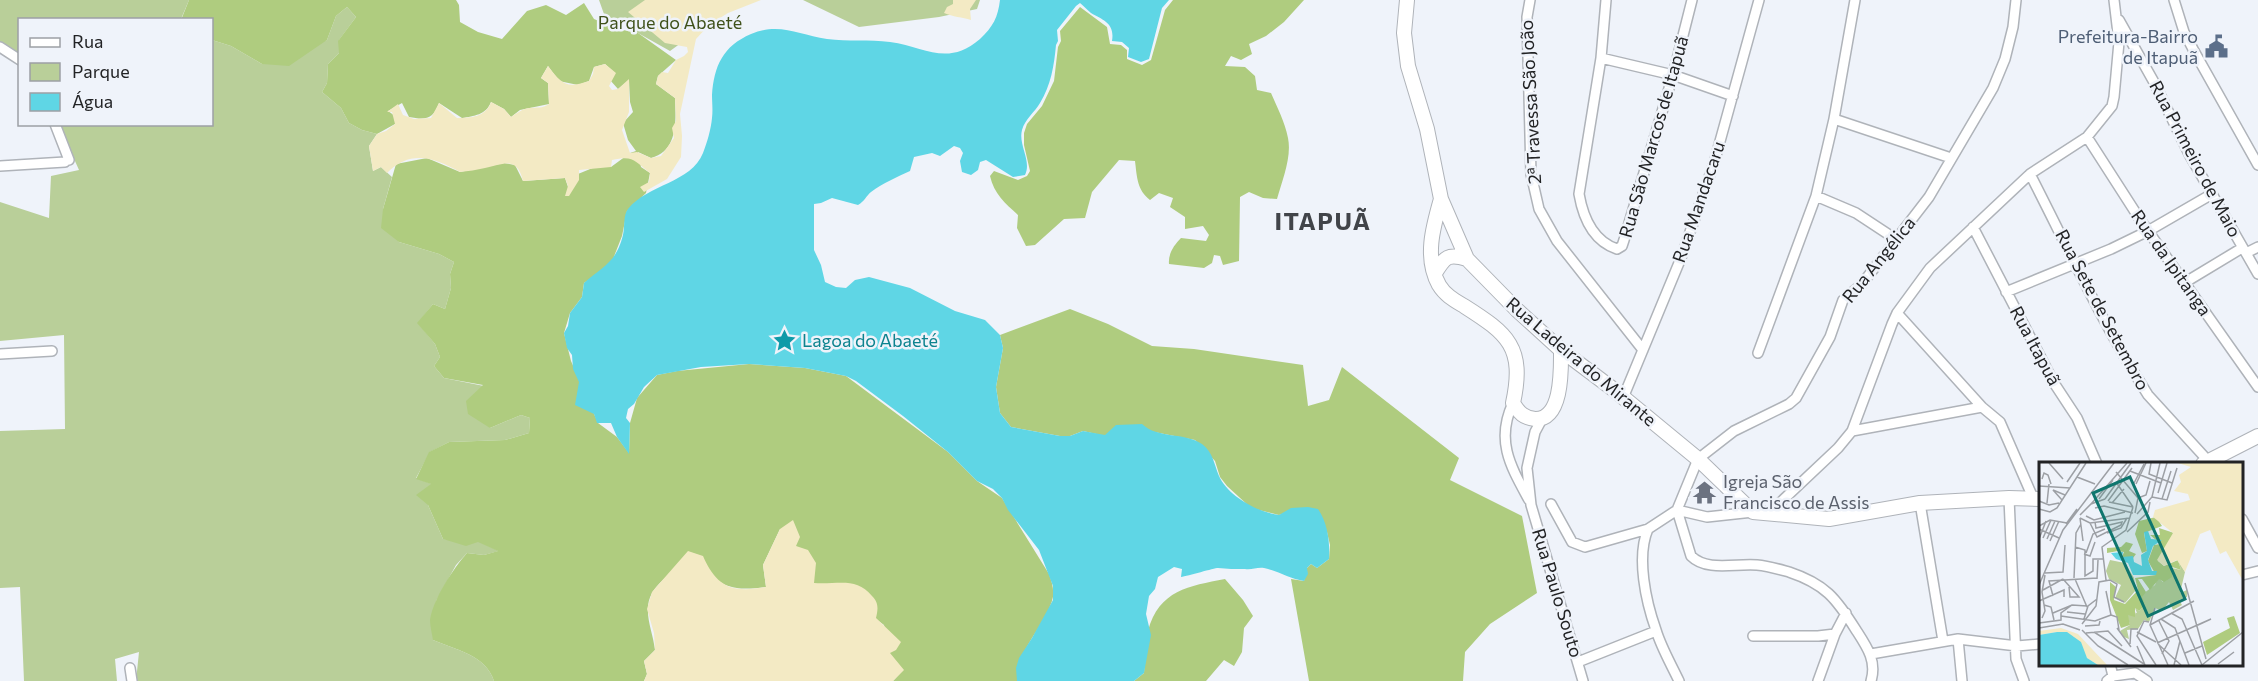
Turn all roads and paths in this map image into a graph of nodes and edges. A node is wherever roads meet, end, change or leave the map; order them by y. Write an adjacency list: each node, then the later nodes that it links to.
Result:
1 (1407, 0): 25 (street, Rua Ladeira do Mirante)
2 (1530, 0): 39 (street, 2ª Travessa São João)
3 (1606, 0): 12 (street)
4 (1692, 0): 14 (street, Rua São Marcos de Itapuã)
5 (1759, 0): 15 (street, Rua Mandacaru)
6 (1856, 0): 16 (street)
7 (2016, 0): 19 (street, Rua Angélica)
8 (2114, 0): 10 (street)
9 (2174, 0): 20 (street)
10 (2115, 12): 18 (street); 23 (street, Rua Primeiro de Maio)
11 (0, 46): 13 (street)
12 (1601, 58): 14 (street); 14 (street, Rua São Marcos de Itapuã)
13 (18, 59)
14 (1673, 75): 15 (street)
15 (1733, 96): 39 (street, Rua Mandacaru)
16 (1834, 119): 19 (street); 24 (street)
17 (56, 126): 21 (street)
18 (2087, 137): 22 (street); 27 (street, Rua da Ipitanga)
19 (1951, 158): 28 (street, Rua Angélica)
20 (2258, 165)
21 (0, 166)
22 (2030, 174): 26 (street); 32 (street, Rua Sete de Setembro)
23 (2212, 194): 27 (street); 30 (street, Rua Primeiro de Maio)
24 (1816, 196): 28 (street); 41 (street)
25 (1441, 199): 31 (street, Rua Ladeira do Mirante); 33 (street, Rua Paulo Souto)
26 (1973, 227): 36 (street, Rua Itapuã); 37 (street)
27 (2148, 231): 32 (street); 35 (street, Rua da Ipitanga)
28 (1897, 240): 50 (street, Rua Angélica)
29 (2258, 247): 30 (street)
30 (2244, 250): 34 (street, Rua Primeiro de Maio); 35 (street)
31 (1467, 259): 33 (street); 38 (street, Rua Ladeira do Mirante)
32 (2076, 263): 36 (street); 52 (street, Rua Sete de Setembro)
33 (1435, 273): 45 (street, Rua Paulo Souto)
34 (2258, 273)
35 (2184, 283): 43 (street, Rua da Ipitanga)
36 (2006, 292): 51 (street, Rua Itapuã)
37 (1897, 313): 46 (street); 48 (street)
38 (1561, 350): 44 (street, Rua Ladeira do Mirante); 47 (street, Rua Paulo Souto)
39 (1643, 350): 44 (street, Rua Mandacaru)
40 (52, 351): 42 (street)
41 (1758, 353)
42 (0, 354)
43 (2258, 387)
44 (1623, 398): 50 (street, Rua Ladeira do Mirante)
45 (1513, 403): 47 (street); 57 (street, Rua Paulo Souto)
46 (1982, 407): 48 (street); 54 (street)
47 (1542, 419): 57 (street, Rua Paulo Souto)
48 (1852, 431): 60 (street)
49 (2258, 436): 52 (street)
50 (1698, 459): 58 (street, Rua Angélica); 59 (street, Rua Ladeira do Mirante)
51 (2096, 462)
52 (2207, 462)
53 (2009, 498): 54 (street); 55 (street); 73 (street)
54 (2037, 500)
55 (1920, 503): 60 (street); 71 (street)
56 (1551, 504): 62 (street)
57 (1531, 505): 75 (street, Rua Paulo Souto)
58 (1677, 510): 59 (street); 62 (street); 66 (street)
59 (1754, 512): 60 (street)
60 (1768, 514)
61 (2243, 522): 63 (street)
62 (1647, 529): 67 (street)
63 (2258, 548)
64 (2258, 571): 65 (street)
65 (2243, 575)
66 (1846, 613): 68 (street); 74 (street)
67 (1656, 631): 75 (street); 80 (street)
68 (1835, 634): 69 (street); 81 (street)
69 (1753, 636)
70 (1958, 639): 71 (street); 73 (street); 83 (street)
71 (1943, 641): 74 (street)
72 (2039, 644): 73 (street)
73 (2017, 646): 84 (street)
74 (1871, 654): 82 (street)
75 (1578, 662): 79 (street, Rua Paulo Souto)
76 (130, 668): 78 (street)
77 (2110, 679): 85 (street)
78 (132, 681)
79 (1583, 681)
80 (1679, 681)
81 (1818, 681)
82 (1871, 681)
83 (1962, 681)
84 (2024, 681)
85 (2147, 681)

